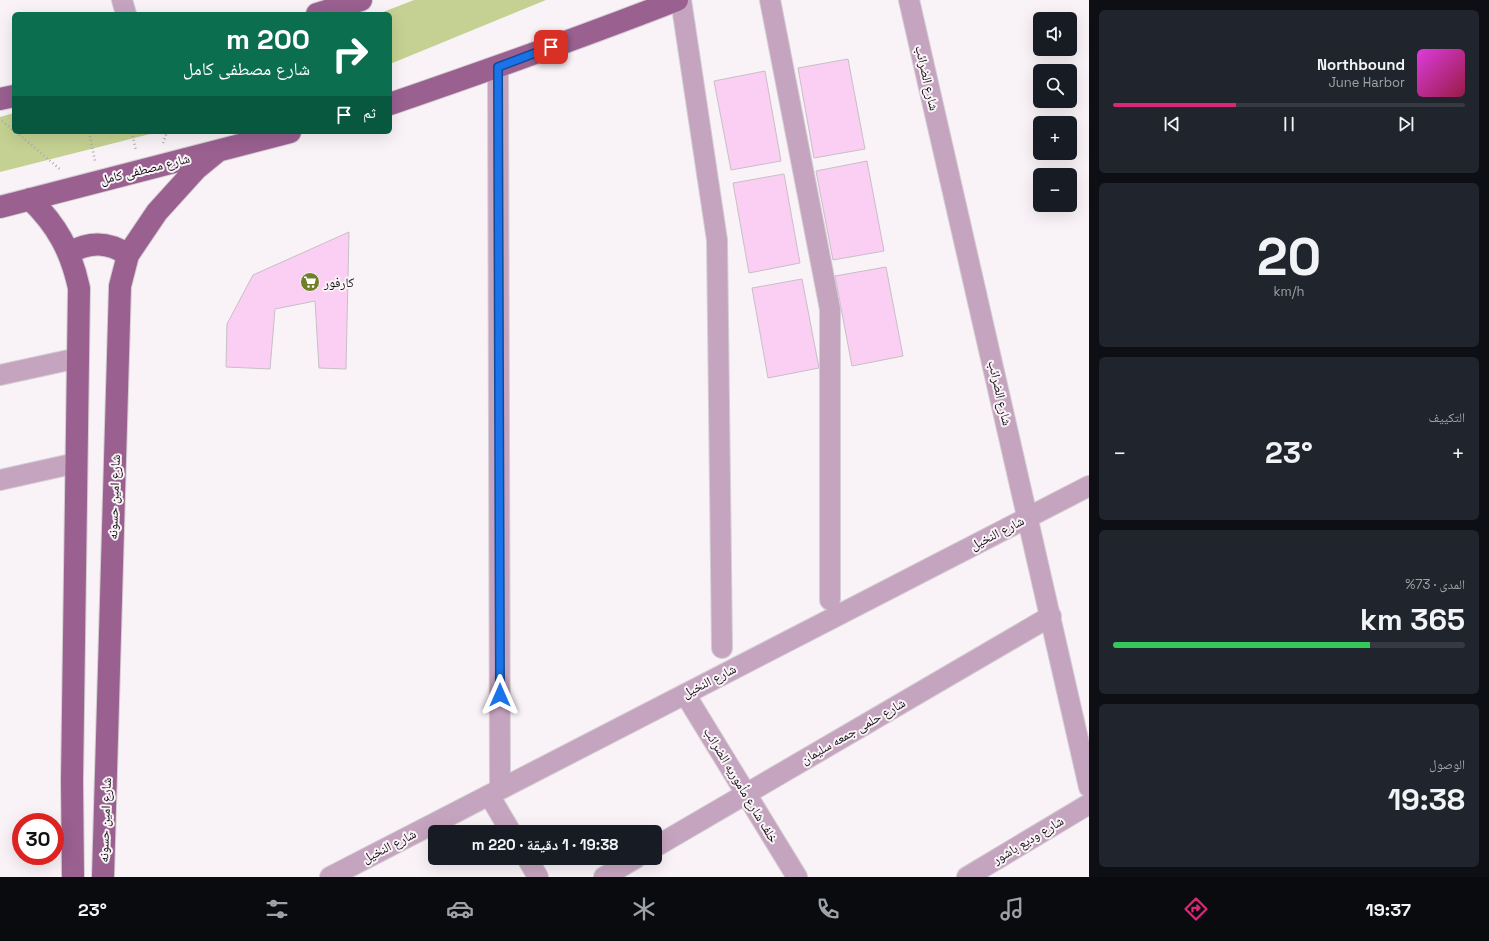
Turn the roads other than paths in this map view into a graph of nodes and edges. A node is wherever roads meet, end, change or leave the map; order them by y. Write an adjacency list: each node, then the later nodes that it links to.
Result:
1 (122, 0): 7 (street)
2 (361, 0): 8 (main road)
3 (677, 0): 9 (main road)
4 (681, 0): 27 (street)
5 (770, 0): 25 (street)
6 (909, 0): 24 (street, شارع الضرائب)
7 (125, 12)
8 (323, 12)
9 (498, 67): 12 (main road); 30 (street)
10 (12, 96): 11 (main road)
11 (0, 99)
12 (392, 103)
13 (282, 134): 14 (main road, شارع مصطفى كامل)
14 (218, 151): 15 (main road, شارع مصطفى كامل); 18 (main road, شارع امين حسونه)
15 (30, 199): 16 (main road, شارع مصطفى كامل); 17 (main road)
16 (0, 207)
17 (69, 253): 18 (main road); 19 (main road)
18 (128, 255): 38 (main road, شارع امين حسونه)
19 (78, 358): 20 (street); 21 (main road)
20 (0, 375)
21 (76, 463): 22 (street); 37 (main road)
22 (0, 480)
23 (1089, 486): 24 (street, شارع النخيل)
24 (1028, 517): 26 (street, شارع الضرائب); 28 (street, شارع النخيل)
25 (830, 600)
26 (1050, 616): 29 (street, شارع الضرائب); 31 (street, شارع حلمى جمعه سليمان)
27 (722, 648)
28 (685, 694): 30 (street, شارع النخيل); 31 (street, خلف شارع مأموريه الضرائب)
29 (1089, 787)
30 (494, 792): 33 (street); 39 (street, شارع النخيل)
31 (746, 794): 34 (street, شارع حلمى جمعه سليمان); 42 (street, خلف شارع مأموريه الضرائب)
32 (1089, 804): 43 (street, شارع وديع باشور)
33 (508, 825)
34 (662, 843)
35 (531, 865): 40 (street)
36 (624, 865): 41 (street)
37 (74, 877)
38 (103, 877)
39 (330, 877)
40 (538, 877)
41 (604, 877)
42 (797, 877)
43 (967, 877)

